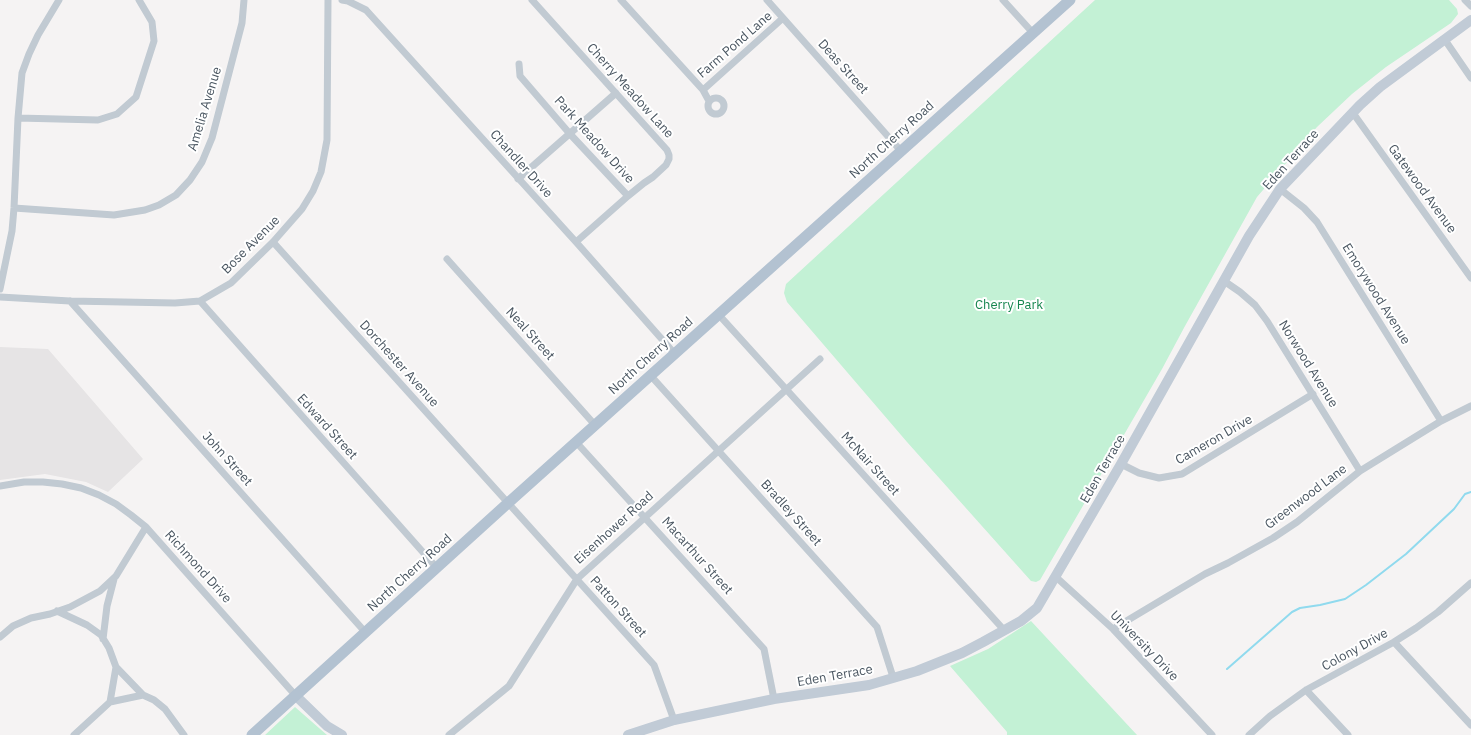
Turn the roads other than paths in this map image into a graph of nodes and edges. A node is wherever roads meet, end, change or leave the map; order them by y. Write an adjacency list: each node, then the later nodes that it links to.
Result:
1 (59, 0): 23 (street)
2 (139, 0): 23 (street)
3 (244, 0): 29 (street, Amelia Avenue)
4 (328, 0): 30 (street, Bose Avenue)
5 (342, 0): 26 (street, Chandler Drive)
6 (532, 0): 20 (street, Cherry Meadow Lane)
7 (621, 0): 19 (street, Farm Pond Lane)
8 (767, 0): 13 (street, Deas Street)
9 (1003, 0): 15 (street)
10 (1070, 0): 15 (main road, North Cherry Road)
11 (1465, 0): 12 (street)
12 (1471, 6)
13 (784, 18): 19 (street, Farm Pond Lane); 25 (street, Deas Street)
14 (1471, 20): 16 (street, Eden Terrace)
15 (1033, 33): 25 (main road, North Cherry Road)
16 (1445, 40): 18 (street); 22 (street, Eden Terrace)
17 (519, 64): 24 (street, Park Meadow Drive)
18 (1471, 78)
19 (702, 90): 21 (street, Farm Pond Lane)
20 (616, 93): 24 (street); 28 (street, Cherry Meadow Lane)
21 (709, 101)
22 (1353, 113): 27 (street, Eden Terrace); 33 (street, Gatewood Avenue)
23 (18, 118): 29 (street)
24 (570, 134): 26 (street); 28 (street, Park Meadow Drive)
25 (901, 151): 39 (main road, North Cherry Road)
26 (518, 179): 31 (street, Chandler Drive)
27 (1280, 189): 34 (street, Eden Terrace); 46 (street, Emorywood Avenue)
28 (628, 196): 31 (street, Park Meadow Drive)
29 (14, 208): 35 (street)
30 (273, 242): 38 (street, Bose Avenue); 53 (street, Dorchester Avenue)
31 (576, 242): 40 (street, Chandler Drive)
32 (447, 259): 47 (street, Neal Street)
33 (1471, 278)
34 (1224, 281): 44 (street, Norwood Avenue); 50 (street, Eden Terrace)
35 (0, 288)
36 (0, 297): 37 (street, Bose Avenue)
37 (70, 301): 38 (street, Bose Avenue); 64 (street, John Street)
38 (200, 301): 56 (street, Edward Street)
39 (718, 314): 40 (main road, North Cherry Road); 43 (street, McNair Street)
40 (675, 354): 42 (main road, North Cherry Road)
41 (820, 359): 43 (street, Eisenhower Road)
42 (651, 376): 47 (main road, North Cherry Road); 49 (street, Bradley Street)
43 (786, 389): 49 (street, Eisenhower Road); 63 (street, McNair Street)
44 (1313, 394): 50 (street, Cameron Drive); 51 (street, Norwood Avenue)
45 (1471, 406): 46 (street, Greenwood Lane)
46 (1441, 421): 51 (street, Greenwood Lane)
47 (595, 426): 48 (main road, North Cherry Road)
48 (576, 442): 53 (main road, North Cherry Road); 54 (street, Macarthur Street)
49 (718, 450): 54 (street, Eisenhower Road); 69 (street, Bradley Street)
50 (1121, 464): 57 (street, Eden Terrace)
51 (1360, 471): 62 (street, Greenwood Lane)
52 (0, 486): 55 (street, Richmond Drive)
53 (508, 503): 56 (main road, North Cherry Road); 59 (street, Patton Street)
54 (645, 516): 59 (street, Eisenhower Road); 73 (street, Macarthur Street)
55 (146, 528): 58 (street); 72 (street, Richmond Drive)
56 (437, 568): 64 (main road, North Cherry Road)
57 (1056, 577): 62 (street, University Drive); 63 (street, Eden Terrace)
58 (114, 579): 61 (street); 66 (street)
59 (577, 579): 75 (street, Patton Street); 81 (street, Eisenhower Road)
60 (1471, 583): 67 (street, Colony Drive)
61 (57, 611): 65 (street); 66 (street)
62 (1113, 629): 83 (street, University Drive)
63 (1004, 630): 69 (street, Eden Terrace)
64 (366, 632): 72 (main road, North Cherry Road)
65 (0, 637)
66 (103, 639): 68 (street)
67 (1394, 642): 70 (street, Colony Drive); 76 (street)
68 (116, 667): 71 (street); 74 (street)
69 (893, 677): 73 (street, Eden Terrace)
70 (1306, 690): 84 (street, Colony Drive); 85 (street)
71 (143, 695): 74 (street); 78 (street)
72 (296, 696): 79 (main road, North Cherry Road); 80 (street, Richmond Drive)
73 (774, 699): 75 (street, Eden Terrace)
74 (110, 702): 77 (street)
75 (674, 720): 82 (street, Eden Terrace)
76 (1471, 725)
77 (74, 735)
78 (184, 735)
79 (252, 735)
80 (342, 735)
81 (449, 735)
82 (628, 735)
83 (1212, 735)
84 (1249, 735)
85 (1348, 735)

